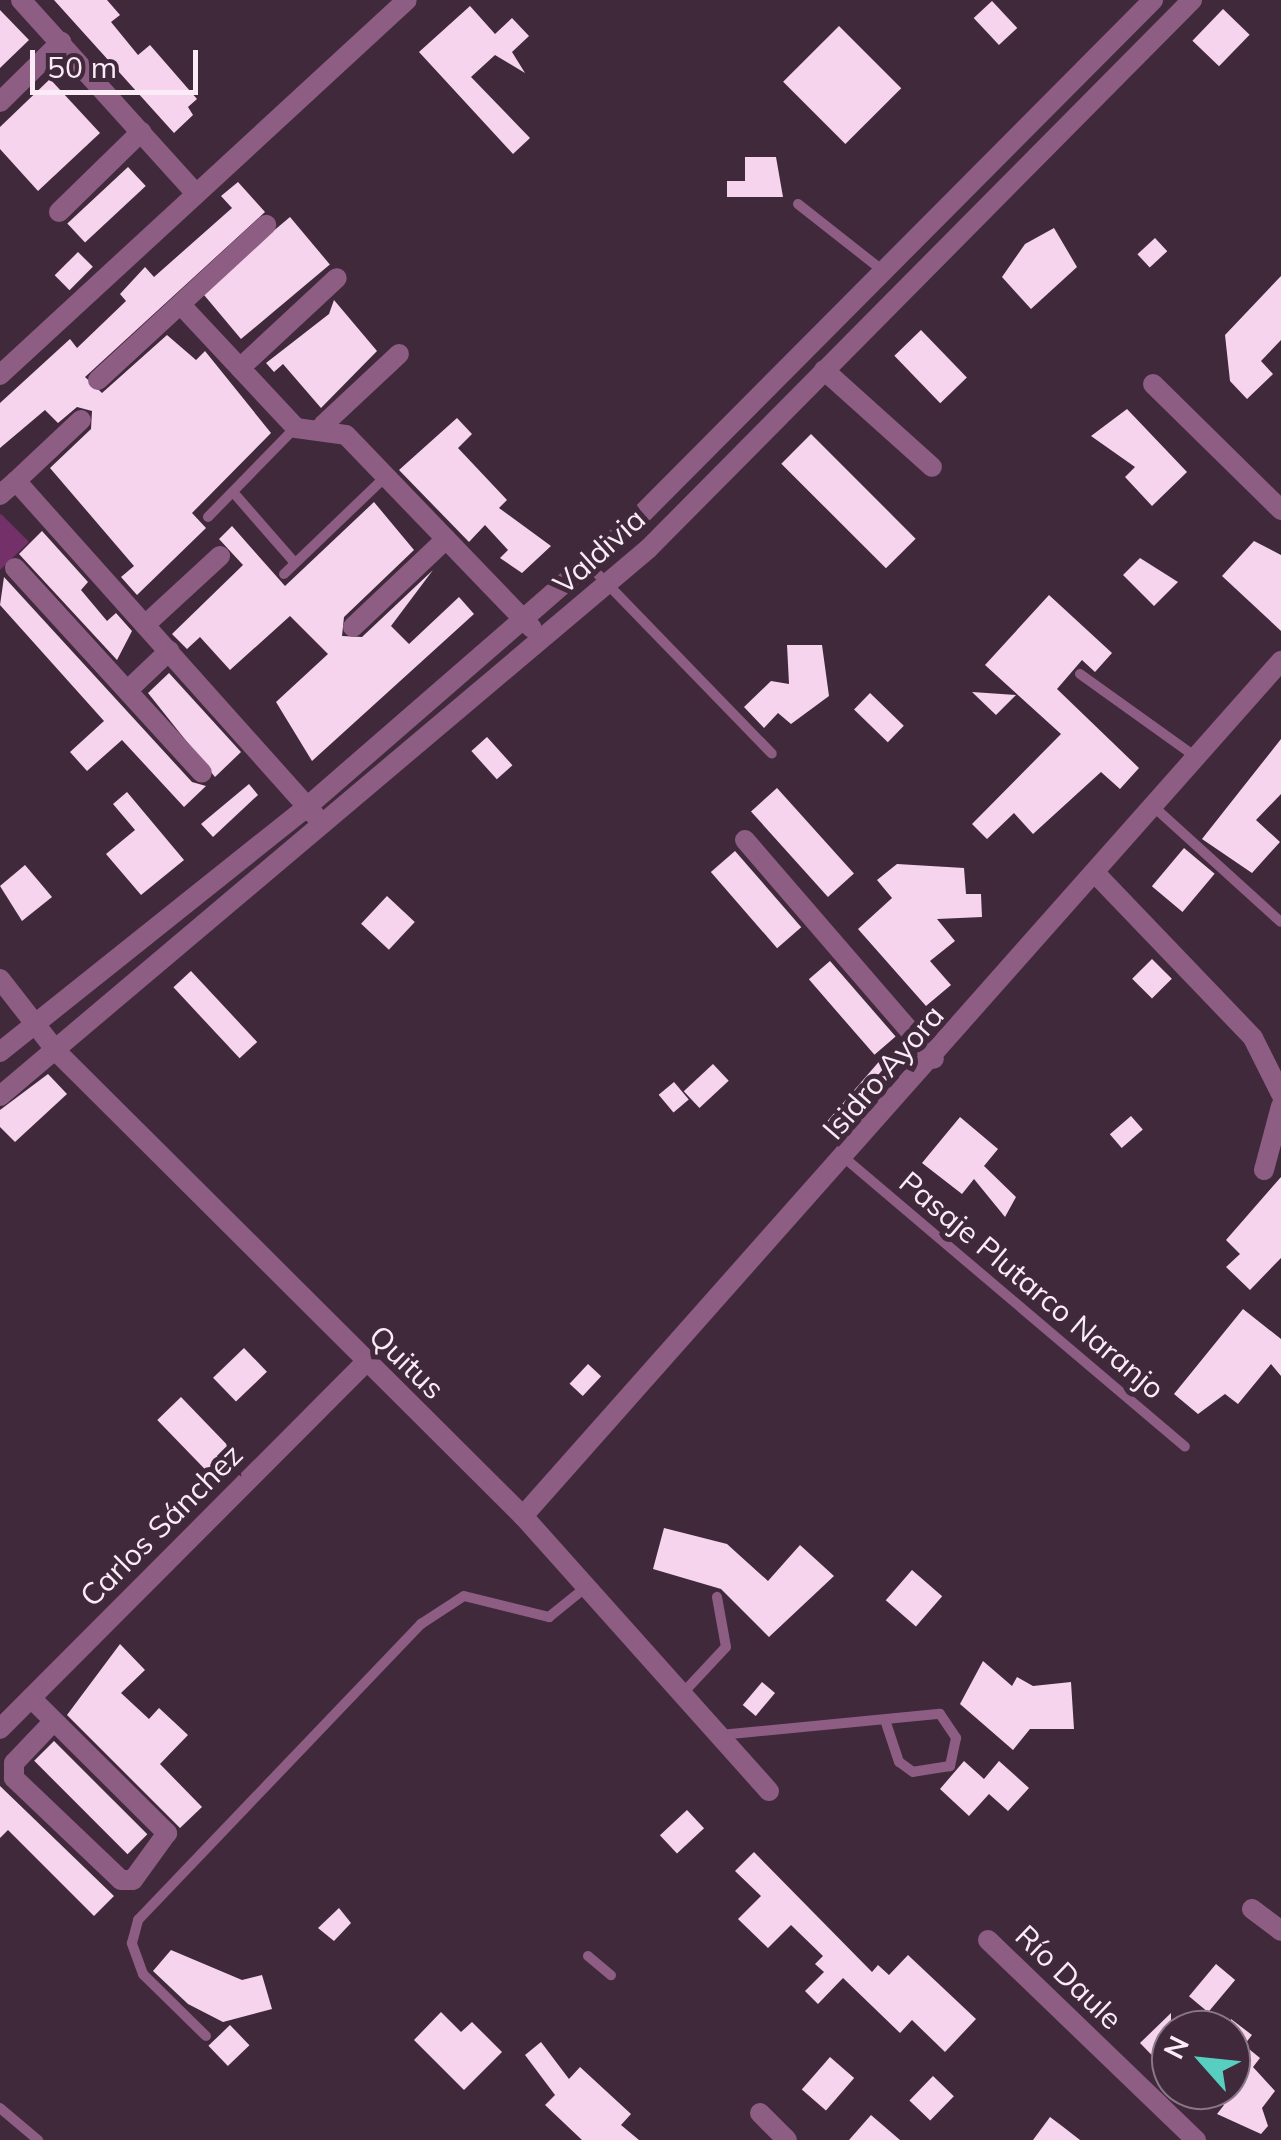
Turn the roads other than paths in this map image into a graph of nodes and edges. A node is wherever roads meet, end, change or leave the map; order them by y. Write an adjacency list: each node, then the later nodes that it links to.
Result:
1 (21, 0): 5 (street)
2 (1153, 0): 12 (street, Valdivia)
3 (1192, 0): 13 (street, Valdivia)
4 (394, 4): 8 (street)
5 (61, 42): 6 (street); 7 (street)
6 (0, 102)
7 (142, 132): 8 (street); 10 (street)
8 (196, 194): 19 (street)
9 (798, 204): 12 (lane)
10 (59, 212)
11 (266, 225): 15 (street)
12 (890, 265): 13 (street); 34 (street, Valdivia)
13 (918, 276): 18 (street, Valdivia)
14 (337, 278): 17 (street)
15 (182, 305): 17 (street); 20 (street)
16 (400, 354): 23 (street)
17 (240, 368): 24 (street)
18 (824, 370): 25 (street); 37 (street, Valdivia)
19 (0, 376)
20 (98, 380)
21 (1153, 384): 29 (street)
22 (81, 420): 27 (street)
23 (323, 425): 24 (street); 26 (street)
24 (296, 428): 28 (lane)
25 (932, 467)
26 (385, 476): 31 (street); 33 (lane)
27 (8, 488): 39 (street)
28 (233, 492): 30 (lane); 33 (lane)
29 (1281, 510)
30 (208, 517)
31 (446, 539): 38 (street); 40 (street)
32 (220, 556): 39 (street)
33 (295, 562): 36 (lane)
34 (588, 564): 37 (lane); 38 (street, Valdivia)
35 (15, 568): 45 (street)
36 (284, 574)
37 (606, 585): 41 (street, Valdivia); 46 (lane)
38 (524, 620): 41 (street); 49 (street, Valdivia)
39 (145, 625): 42 (street)
40 (353, 627)
41 (544, 641): 51 (street, Valdivia)
42 (169, 651): 45 (street); 49 (street)
43 (1281, 661): 47 (street, Isidro Ayora)
44 (1080, 674): 47 (lane)
45 (128, 690): 48 (street)
46 (772, 754)
47 (1197, 758): 50 (street, Isidro Ayora)
48 (202, 774)
49 (308, 806): 51 (street); 55 (street, Valdivia)
50 (1154, 806): 53 (street, Isidro Ayora); 54 (lane)
51 (325, 829): 56 (street, Valdivia)
52 (745, 840): 61 (street)
53 (1096, 874): 61 (street, Isidro Ayora); 62 (street)
54 (1281, 922)
55 (140, 942): 56 (street); 58 (street, Valdivia)
56 (159, 965): 60 (street, Valdivia)
57 (0, 979): 58 (street, Quitus)
58 (34, 1025): 59 (street, Valdivia); 60 (street, Quitus)
59 (0, 1052)
60 (57, 1052): 63 (street, Valdivia); 67 (street, Quitus)
61 (934, 1059): 65 (street, Isidro Ayora)
62 (1281, 1094)
63 (0, 1096)
64 (1281, 1106): 66 (street)
65 (846, 1160): 68 (lane, Pasaje Plutarco Naranjo); 69 (street, Isidro Ayora)
66 (1264, 1170)
67 (365, 1363): 69 (street, Quitus); 73 (street, Carlos Sánchez)
68 (1186, 1447)
69 (523, 1516): 70 (street, Quitus)
70 (586, 1586): 72 (street, Quitus); 84 (lane)
71 (717, 1597): 72 (lane)
72 (682, 1694): 77 (street, Quitus)
73 (31, 1698): 74 (street); 76 (street, Carlos Sánchez)
74 (54, 1722): 74 (street)
75 (886, 1723): 75 (lane); 77 (lane)
76 (0, 1729)
77 (720, 1736): 78 (street, Quitus)
78 (769, 1790)
79 (1252, 1909): 80 (street)
80 (1281, 1931)
81 (988, 1940): 89 (street, Río Daule)
82 (588, 1956): 83 (lane)
83 (611, 1976)
84 (206, 2036)
85 (0, 2108): 87 (lane)
86 (760, 2113): 88 (street)
87 (38, 2140)
88 (787, 2140)
89 (1196, 2140)

